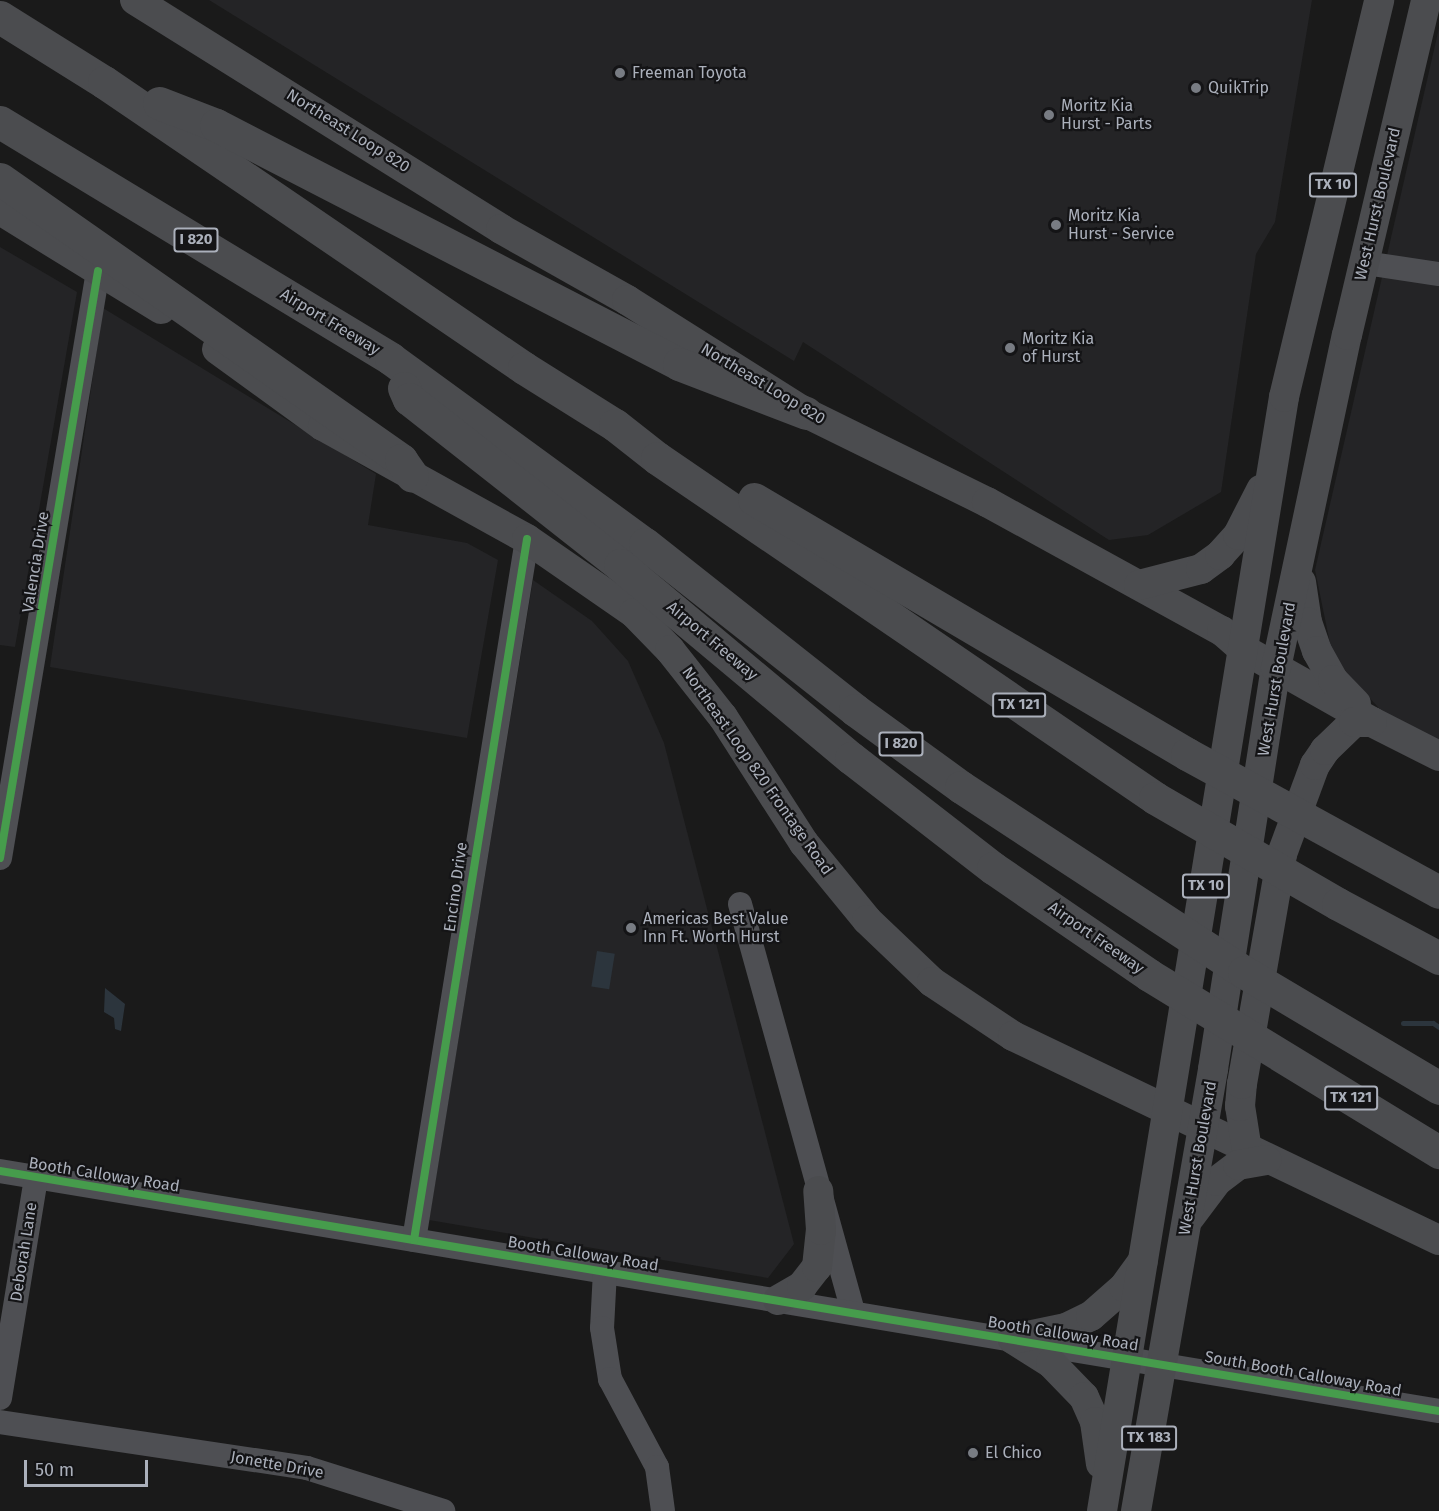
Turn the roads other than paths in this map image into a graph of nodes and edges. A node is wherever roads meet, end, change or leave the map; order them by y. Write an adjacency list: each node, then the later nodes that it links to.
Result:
1 (135, 0): 13 (main road, Northeast Loop 820)
2 (1379, 0): 15 (main road, TX 10)
3 (1426, 0): 9 (main road, West Hurst Boulevard / TX 10)
4 (0, 16): 5 (highway)
5 (104, 82): 13 (highway); 14 (highway)
6 (0, 122): 12 (highway, Airport Freeway / I 820)
7 (0, 179): 16 (highway)
8 (0, 210): 10 (main road, Northeast Loop 820 Frontage Road)
9 (1365, 262): 11 (street); 18 (main road, West Hurst Boulevard / TX 10)
10 (98, 270): 16 (main road, Northeast Loop 820 Frontage Road); 24 (street, Valencia Drive)
11 (1439, 274)
12 (391, 359): 28 (highway, I 820); 31 (highway, Airport Freeway / TX 121)
13 (806, 413): 19 (main road, Northeast Loop 820)
14 (615, 424): 25 (highway); 27 (highway, TX 121)
15 (1270, 472): 19 (main road); 20 (main road, TX 10)
16 (412, 476): 17 (main road, Northeast Loop 820 Frontage Road)
17 (527, 539): 29 (main road, Northeast Loop 820 Frontage Road); 37 (street, Encino Drive)
18 (1301, 549): 21 (main road, West Hurst Boulevard / TX 10); 22 (main road)
19 (1139, 585): 20 (main road, Northeast Loop 820)
20 (1243, 649): 21 (main road, Northeast Loop 820); 29 (main road, TX 10)
21 (1276, 668): 22 (main road, Northeast Loop 820); 30 (main road, West Hurst Boulevard / TX 183)
22 (1372, 723): 23 (main road, Northeast Loop 820); 32 (main road)
23 (1439, 756)
24 (0, 858)
25 (1439, 892)
26 (740, 904): 35 (street)
27 (1439, 958)
28 (1439, 1088)
29 (1170, 1113): 30 (main road, Northeast Loop 820 Frontage Road); 39 (main road, TX 10)
30 (1203, 1129): 32 (main road, Northeast Loop 820 Frontage Road); 36 (main road, West Hurst Boulevard / TX 183)
31 (1439, 1152)
32 (1257, 1155): 36 (main road); 38 (main road, Northeast Loop 820 Frontage Road)
33 (0, 1171): 34 (street, Booth Calloway Road)
34 (36, 1177): 37 (street, Booth Calloway Road); 46 (street, Deborah Lane)
35 (818, 1191): 41 (main road); 42 (street)
36 (1187, 1222): 45 (main road, West Hurst Boulevard / TX 183)
37 (414, 1240): 40 (street, Booth Calloway Road)
38 (1439, 1240)
39 (1145, 1259): 43 (main road); 44 (main road, TX 10)
40 (605, 1271): 41 (street, Booth Calloway Road); 51 (street)
41 (778, 1300): 42 (street, Booth Calloway Road)
42 (853, 1312): 43 (street, Booth Calloway Road)
43 (1013, 1339): 44 (street, Booth Calloway Road); 49 (main road)
44 (1128, 1358): 45 (street, Booth Calloway Road); 49 (main road, TX 10)
45 (1162, 1364): 47 (street, South Booth Calloway Road); 52 (main road, TX 183)
46 (0, 1398)
47 (1439, 1411)
48 (0, 1422): 50 (street, Jonette Drive)
49 (1103, 1506)
50 (443, 1511)
51 (663, 1511)
52 (1136, 1511)

